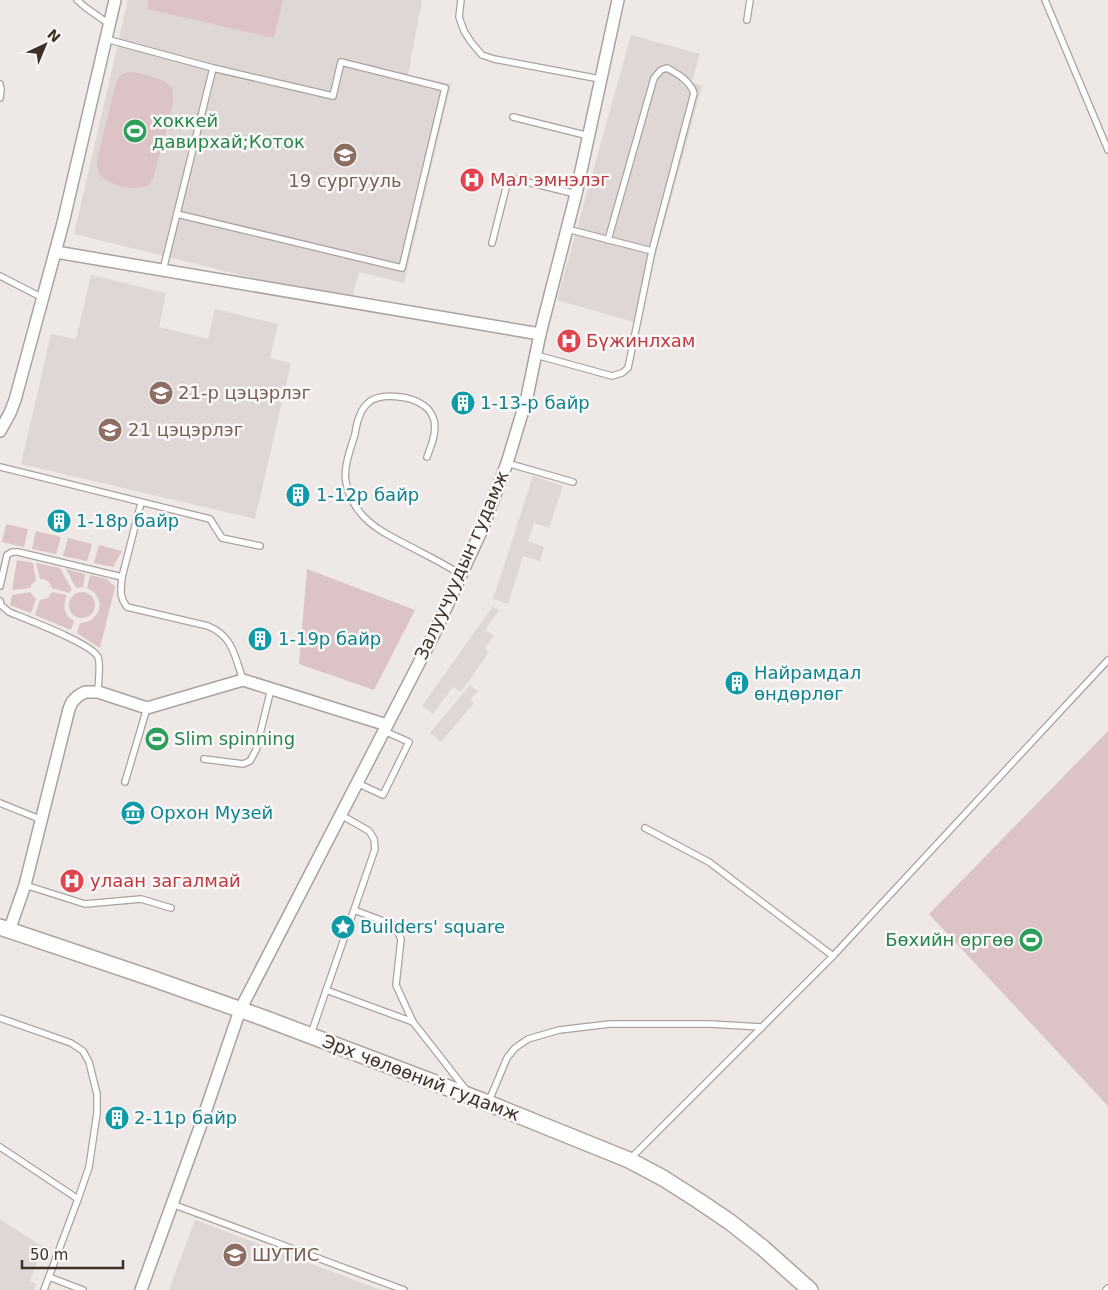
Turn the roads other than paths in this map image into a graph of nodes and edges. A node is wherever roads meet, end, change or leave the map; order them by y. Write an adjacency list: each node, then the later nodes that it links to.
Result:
1 (77, 0): 8 (lane)
2 (115, 0): 8 (street)
3 (461, 0): 11 (lane)
4 (618, 0): 11 (street, Залуучуудын гудамж)
5 (750, 0): 7 (lane)
6 (1045, 0): 16 (lane)
7 (747, 20)
8 (109, 24): 9 (street)
9 (106, 39): 10 (lane); 23 (street)
10 (213, 68): 18 (lane); 18 (lane)
11 (600, 79): 15 (street, Залуучуудын гудамж)
12 (0, 84): 13 (lane)
13 (0, 98)
14 (513, 116): 15 (lane)
15 (589, 136): 17 (street, Залуучуудын гудамж)
16 (1108, 150)
17 (576, 194): 19 (street, Залуучуудын гудамж); 21 (lane)
18 (177, 214): 24 (lane)
19 (567, 229): 20 (lane); 27 (street, Залуучуудын гудамж)
20 (608, 240): 22 (lane); 22 (lane)
21 (492, 243)
22 (652, 251): 28 (lane)
23 (56, 252): 24 (street); 26 (street)
24 (163, 270): 27 (street)
25 (0, 276): 26 (lane)
26 (43, 298): 29 (street)
27 (540, 334): 28 (street, Залуучуудын гудамж)
28 (536, 355): 31 (street, Залуучуудын гудамж)
29 (0, 431)
30 (427, 457): 36 (lane)
31 (507, 463): 33 (lane); 36 (street, Залуучуудын гудамж)
32 (0, 467): 34 (lane)
33 (573, 482)
34 (141, 503): 35 (lane); 37 (lane)
35 (260, 546)
36 (461, 575): 45 (street, Залуучуудын гудамж)
37 (122, 577): 38 (lane); 41 (lane)
38 (0, 586)
39 (0, 601): 43 (lane)
40 (1108, 661): 57 (lane)
41 (243, 680): 42 (street); 44 (street)
42 (270, 689): 45 (street); 46 (lane)
43 (98, 692): 44 (street); 51 (street)
44 (147, 708): 47 (lane)
45 (386, 728): 48 (street, Залуучуудын гудамж); 48 (lane)
46 (204, 759)
47 (125, 782)
48 (357, 783): 50 (street, Залуучуудын гудамж)
49 (0, 803): 51 (lane)
50 (341, 815): 55 (lane); 59 (street, Залуучуудын гудамж)
51 (42, 820): 53 (street)
52 (645, 828): 57 (lane)
53 (25, 885): 54 (lane); 56 (street)
54 (171, 908)
55 (354, 910): 58 (lane); 61 (lane)
56 (5, 929): 59 (main road, Эрх чөлөөний гудамж)
57 (833, 956): 62 (lane)
58 (326, 990): 61 (lane); 63 (lane)
59 (240, 1010): 63 (main road, Эрх чөлөөний гудамж); 69 (street, Залуучуудын гудамж)
60 (0, 1018): 68 (lane)
61 (413, 1022): 64 (lane)
62 (762, 1027): 65 (lane); 67 (lane)
63 (310, 1036): 64 (main road, Эрх чөлөөний гудамж)
64 (471, 1096): 65 (main road, Эрх чөлөөний гудамж)
65 (488, 1103): 67 (main road, Эрх чөлөөний гудамж)
66 (0, 1148): 68 (lane)
67 (630, 1160): 75 (main road, Эрх чөлөөний гудамж)
68 (78, 1199): 70 (lane)
69 (172, 1204): 73 (street, Залуучуудын гудамж); 74 (lane)
70 (49, 1277): 71 (lane); 72 (lane)
71 (44, 1290)
72 (83, 1290)
73 (141, 1290)
74 (404, 1290)
75 (810, 1290)

